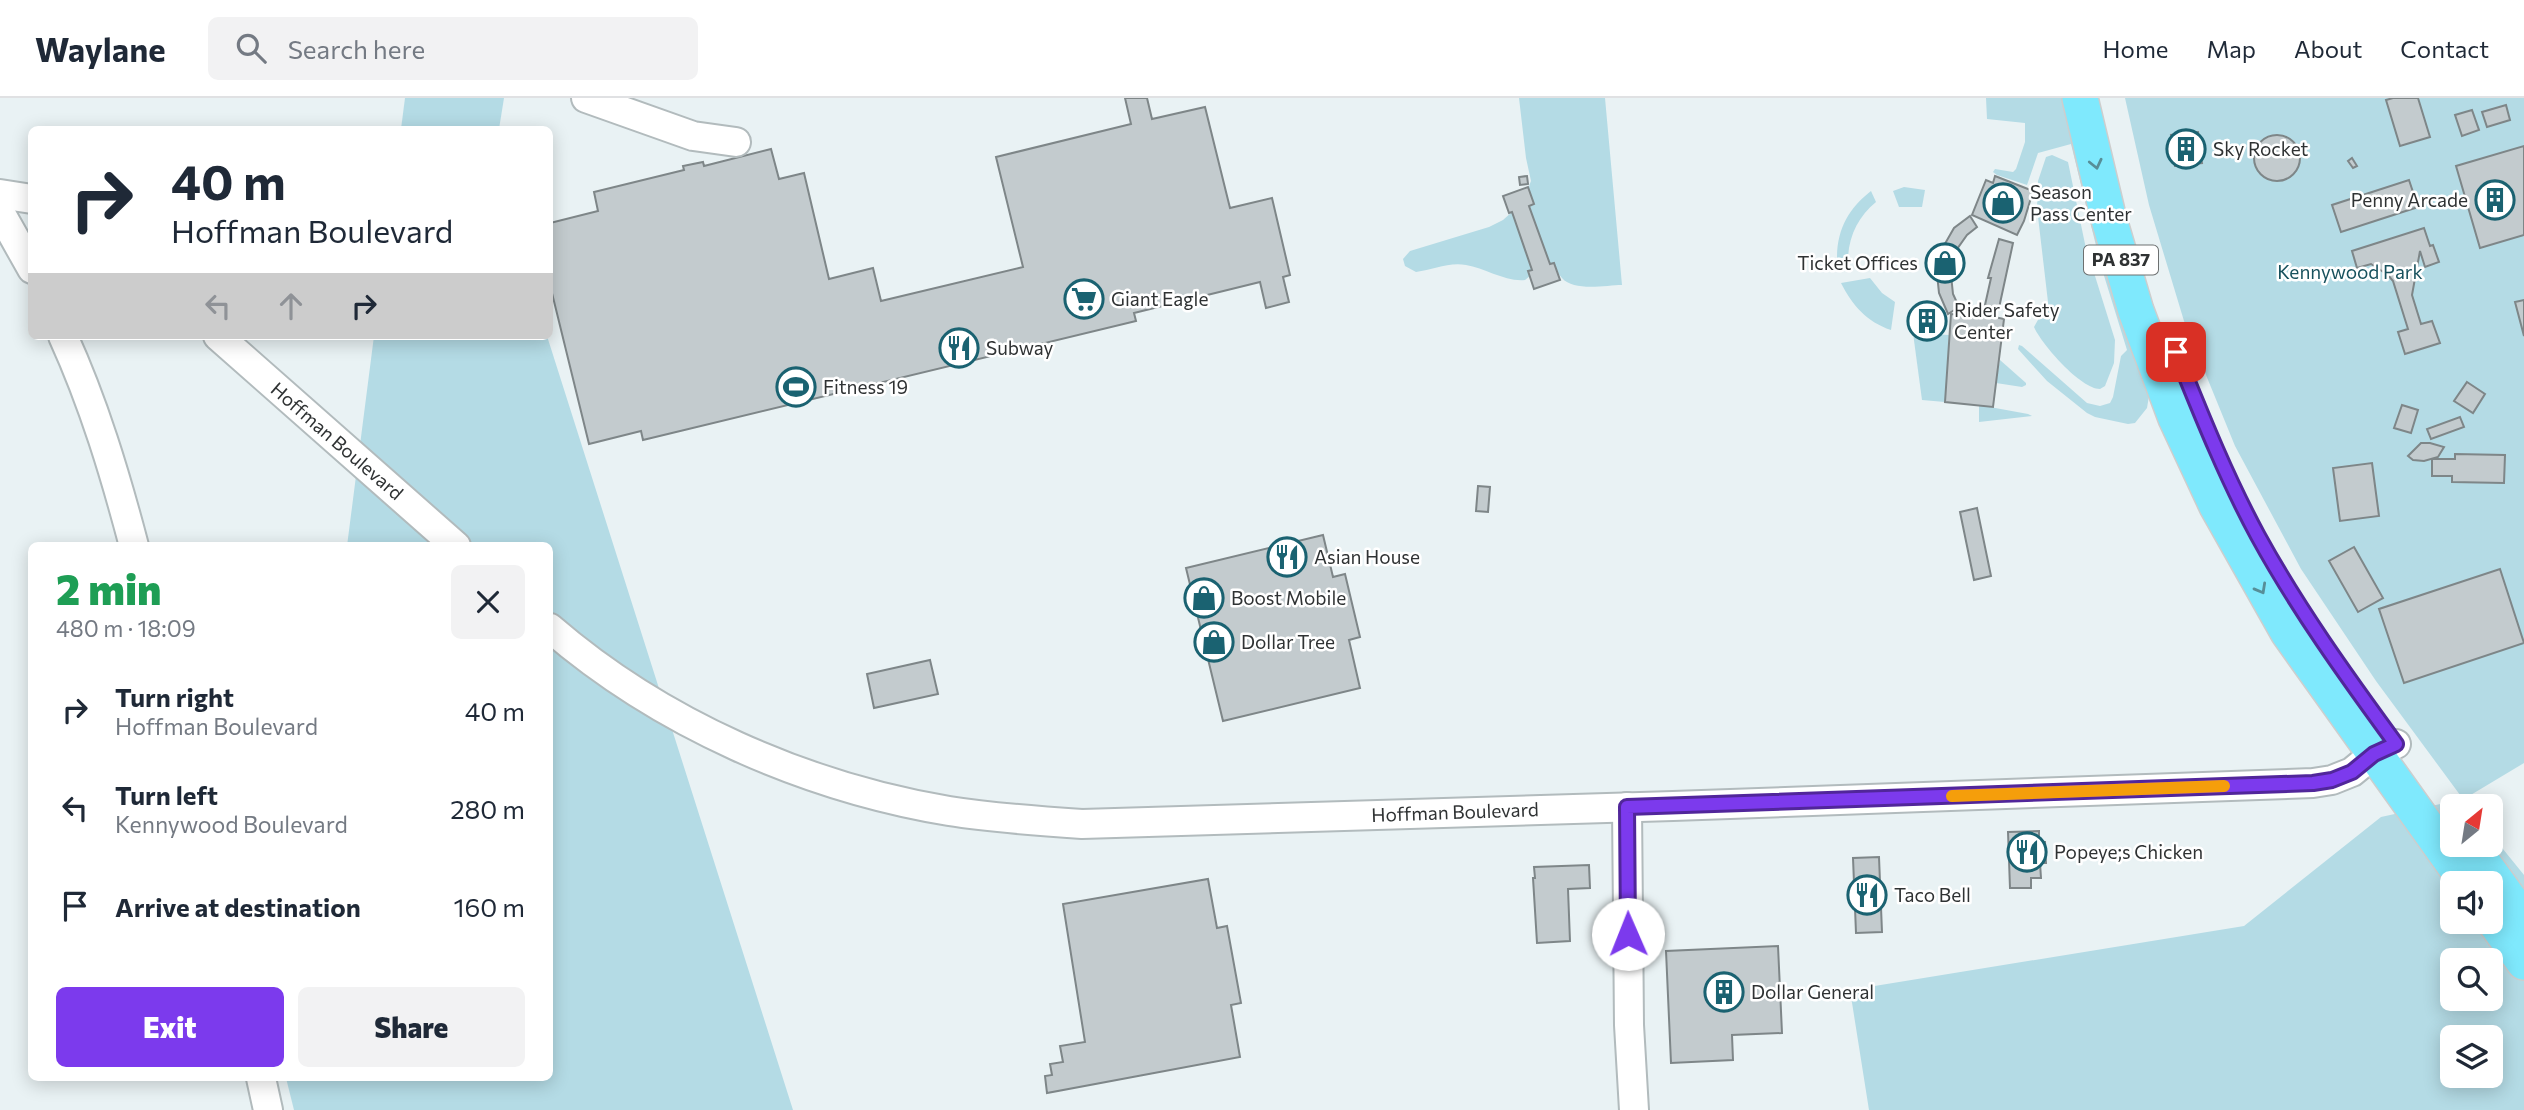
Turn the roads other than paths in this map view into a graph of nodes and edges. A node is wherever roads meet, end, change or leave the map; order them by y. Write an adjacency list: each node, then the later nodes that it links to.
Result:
1 (586, 98): 4 (street)
2 (2080, 98): 14 (main road, PA 837, one-way to 14)
3 (2104, 98): 14 (main road, PA 837)
4 (736, 142)
5 (0, 194): 6 (street)
6 (28, 198)
7 (0, 212): 8 (street)
8 (28, 262)
9 (65, 340): 11 (street)
10 (223, 340): 12 (street, Hoffman Boulevard)
11 (133, 542)
12 (451, 542)
13 (553, 630): 16 (street, Hoffman Boulevard)
14 (2385, 749): 15 (main road, PA 837); 16 (street, Hoffman Boulevard)
15 (2410, 783): 17 (main road, PA 837); 19 (main road, PA 837)
16 (1627, 807): 25 (street)
17 (2440, 809)
18 (2479, 858): 20 (main road)
19 (2461, 871)
20 (2524, 920)
21 (2503, 933): 22 (main road)
22 (2524, 962)
23 (262, 1081): 24 (street)
24 (268, 1110)
25 (1634, 1110)

